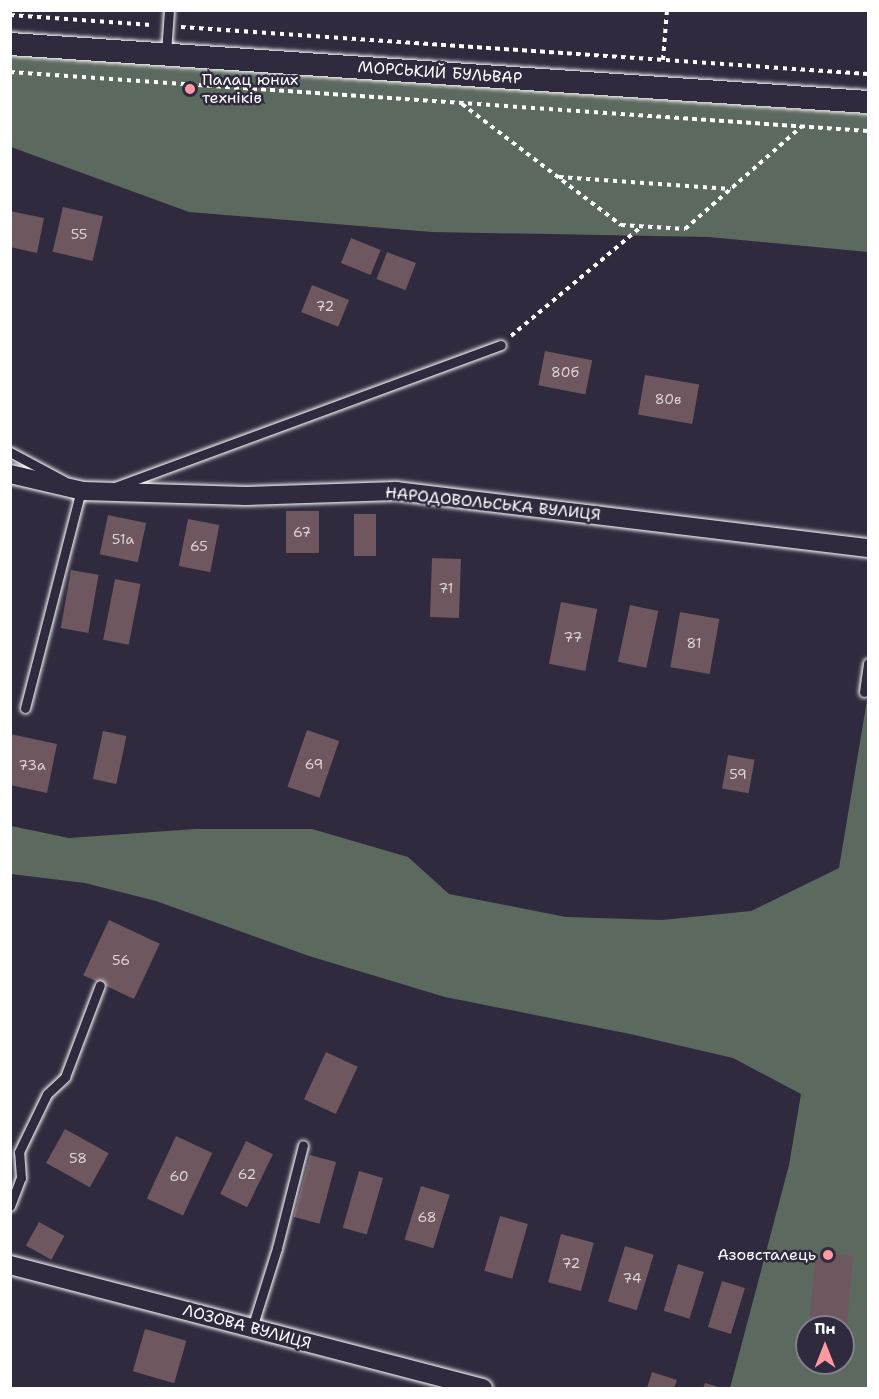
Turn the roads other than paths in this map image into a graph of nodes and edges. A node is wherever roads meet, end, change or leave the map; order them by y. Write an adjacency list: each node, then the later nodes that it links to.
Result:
1 (169, 10): 3 (lane)
2 (10, 44): 3 (street, МОРСЬКИЙ БУЛЬВАР)
3 (166, 54): 4 (street, МОРСЬКИЙ БУЛЬВАР)
4 (868, 102)
5 (501, 345): 9 (lane)
6 (10, 452): 8 (lane)
7 (10, 474): 8 (street, НАРОДОВОЛЬСЬКА ВУЛИЦЯ)
8 (83, 491): 9 (street, НАРОДОВОЛЬСЬКА ВУЛИЦЯ); 13 (lane)
9 (102, 492): 10 (street, НАРОДОВОЛЬСЬКА ВУЛИЦЯ)
10 (868, 548)
11 (868, 663): 12 (lane)
12 (864, 692)
13 (25, 708)
14 (100, 985): 16 (lane)
15 (303, 1145): 18 (lane)
16 (10, 1206)
17 (10, 1265): 18 (street, ЛОЗОВА ВУЛИЦЯ)
18 (252, 1328): 19 (street, ЛОЗОВА ВУЛИЦЯ)
19 (483, 1389)

